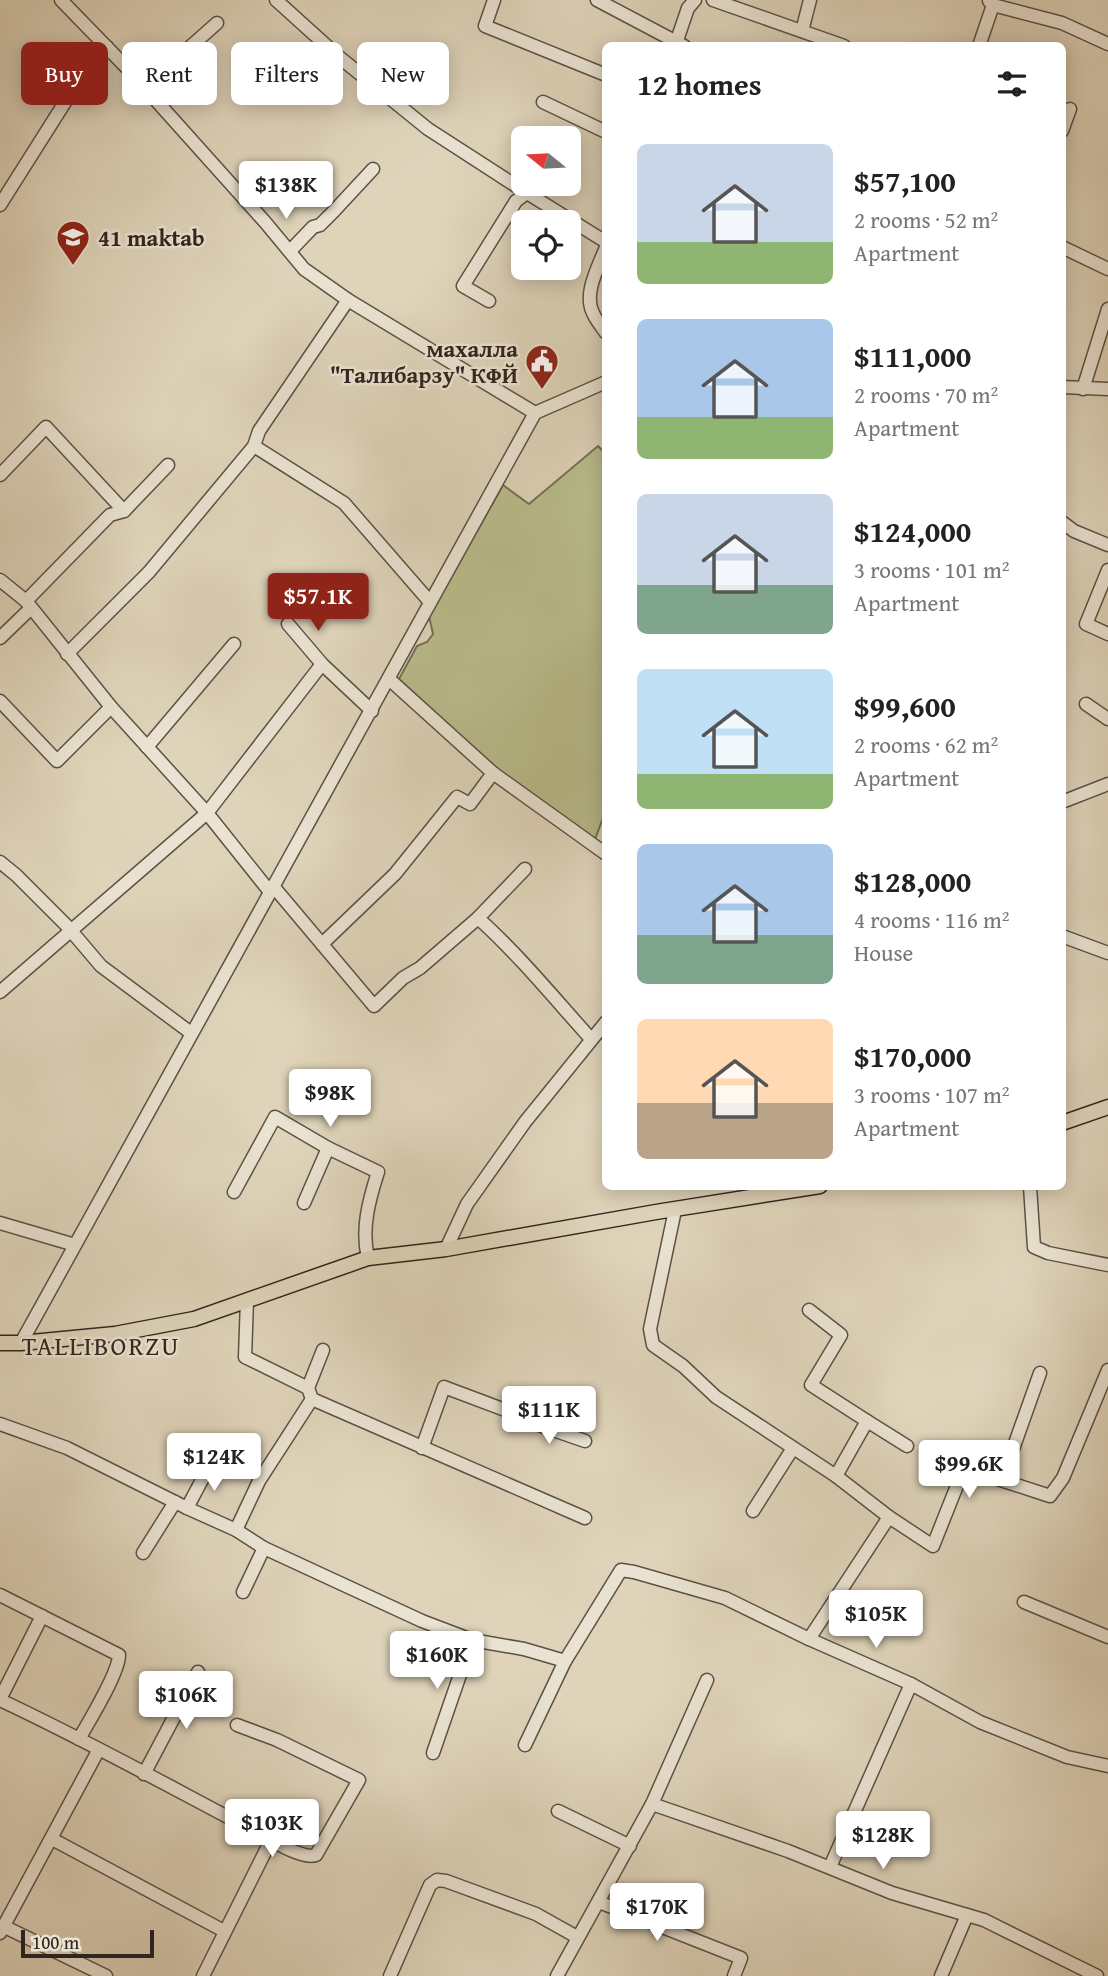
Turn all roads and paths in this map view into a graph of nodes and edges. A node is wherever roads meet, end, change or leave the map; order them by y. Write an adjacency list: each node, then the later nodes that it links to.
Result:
1 (61, 0): 11 (street)
2 (276, 0): 28 (street)
3 (494, 0): 20 (street)
4 (597, 0): 13 (street)
5 (695, 0): 14 (street)
6 (713, 0): 10 (street)
7 (810, 0): 10 (street)
8 (990, 2): 16 (street); 17 (street)
9 (218, 23): 12 (street)
10 (802, 31): 15 (street)
11 (102, 42)
12 (196, 42)
13 (674, 42)
14 (679, 42)
15 (833, 42)
16 (980, 42)
17 (1108, 44)
18 (108, 48): 19 (street)
19 (122, 64)
20 (602, 73)
21 (543, 102): 26 (street)
22 (63, 105): 31 (street)
23 (159, 105): 34 (street)
24 (1070, 109): 25 (street)
25 (1066, 120)
26 (602, 130)
27 (373, 169): 34 (street)
28 (511, 183)
29 (523, 196): 38 (street)
30 (532, 196): 32 (street)
31 (0, 205)
32 (602, 240)
33 (1066, 249): 36 (street)
34 (290, 251): 37 (street)
35 (602, 258): 40 (street)
36 (1108, 269)
37 (348, 300): 45 (street); 46 (street)
38 (489, 302)
39 (1108, 309): 43 (street)
40 (602, 327)
41 (602, 384): 45 (street)
42 (1066, 387): 43 (street)
43 (1083, 389): 44 (street)
44 (1108, 389)
45 (535, 414): 54 (street)
46 (254, 446): 54 (street); 60 (street)
47 (168, 465): 49 (street)
48 (2, 470): 49 (street)
49 (124, 511): 55 (street)
50 (1066, 525): 51 (street)
51 (1107, 541)
52 (1108, 570): 57 (street)
53 (0, 580): 55 (street)
54 (430, 602): 62 (street)
55 (28, 605): 58 (street); 60 (street)
56 (288, 624): 61 (street)
57 (1108, 634)
58 (0, 638)
59 (234, 644): 68 (street)
60 (67, 654): 65 (street)
61 (322, 664): 66 (street); 72 (street)
62 (389, 679): 66 (street); 69 (street)
63 (0, 701): 65 (street)
64 (1086, 704): 67 (street)
65 (111, 707): 68 (street)
66 (372, 711): 76 (street)
67 (1106, 712)
68 (147, 747): 72 (street)
69 (493, 773): 73 (street); 80 (street)
70 (1108, 784): 71 (street)
71 (1066, 800)
72 (207, 813): 76 (street); 78 (street)
73 (602, 852)
74 (0, 862): 78 (street)
75 (525, 869): 77 (street)
76 (272, 889): 80 (street); 84 (street)
77 (478, 918): 80 (street); 85 (street)
78 (71, 932): 82 (street); 84 (street)
79 (1066, 937): 81 (street)
80 (322, 944)
81 (1108, 953)
82 (0, 992)
83 (602, 1027): 85 (street)
84 (191, 1033): 95 (street)
85 (591, 1039): 96 (street)
86 (1108, 1107): 87 (main road)
87 (1066, 1122)
88 (328, 1148): 91 (street); 92 (street); 97 (street)
89 (796, 1190): 93 (main road)
90 (1030, 1190): 98 (street)
91 (234, 1192)
92 (304, 1203)
93 (675, 1210): 96 (main road); 114 (street)
94 (0, 1223): 95 (street)
95 (75, 1245): 102 (street)
96 (446, 1249): 97 (main road)
97 (368, 1258): 99 (main road)
98 (1108, 1265)
99 (247, 1300): 102 (main road); 106 (street)
100 (809, 1310): 109 (street)
101 (0, 1343): 102 (main road)
102 (21, 1343)
103 (324, 1350): 106 (street)
104 (1108, 1370): 117 (street)
105 (1040, 1373): 117 (street)
106 (310, 1393): 113 (street); 123 (street)
107 (534, 1405): 108 (street)
108 (529, 1419): 111 (street); 113 (street)
109 (867, 1421): 112 (street); 116 (street)
110 (0, 1424): 118 (street)
111 (585, 1441)
112 (907, 1446)
113 (422, 1448): 122 (street)
114 (793, 1448): 116 (street); 120 (street)
115 (211, 1463): 119 (street)
116 (836, 1476): 121 (street)
117 (1002, 1480): 121 (street)
118 (175, 1502): 119 (street); 125 (street)
119 (187, 1508): 123 (street)
120 (753, 1511)
121 (889, 1517): 131 (street)
122 (584, 1518)
123 (236, 1530): 124 (street)
124 (264, 1548): 126 (street); 132 (street)
125 (143, 1553)
126 (243, 1592)
127 (0, 1595): 129 (street)
128 (1024, 1602): 130 (street)
129 (42, 1616): 137 (street); 139 (street)
130 (1108, 1636)
131 (809, 1639): 133 (street); 136 (street)
132 (472, 1640): 133 (street); 142 (street)
133 (565, 1661): 140 (street)
134 (198, 1672): 144 (street)
135 (707, 1680): 145 (street)
136 (911, 1684): 143 (street); 150 (street)
137 (1, 1703): 139 (street)
138 (237, 1725): 148 (street)
139 (79, 1739): 141 (street)
140 (525, 1745)
141 (98, 1751): 144 (street); 147 (street)
142 (433, 1754)
143 (1108, 1766)
144 (145, 1774): 148 (street)
145 (652, 1804): 149 (street); 150 (street)
146 (558, 1811): 149 (street)
147 (52, 1839): 153 (street); 154 (street)
148 (271, 1840): 154 (street)
149 (629, 1846): 151 (street)
150 (830, 1867): 152 (street)
151 (598, 1902): 155 (street); 160 (street)
152 (967, 1915): 161 (street); 162 (street)
153 (2, 1930): 156 (street)
154 (224, 1931): 157 (street)
155 (577, 1937): 158 (street); 159 (street)
156 (106, 1976)
157 (203, 1976)
158 (390, 1976)
159 (557, 1976)
160 (734, 1976)
161 (941, 1976)
162 (1097, 1976)

